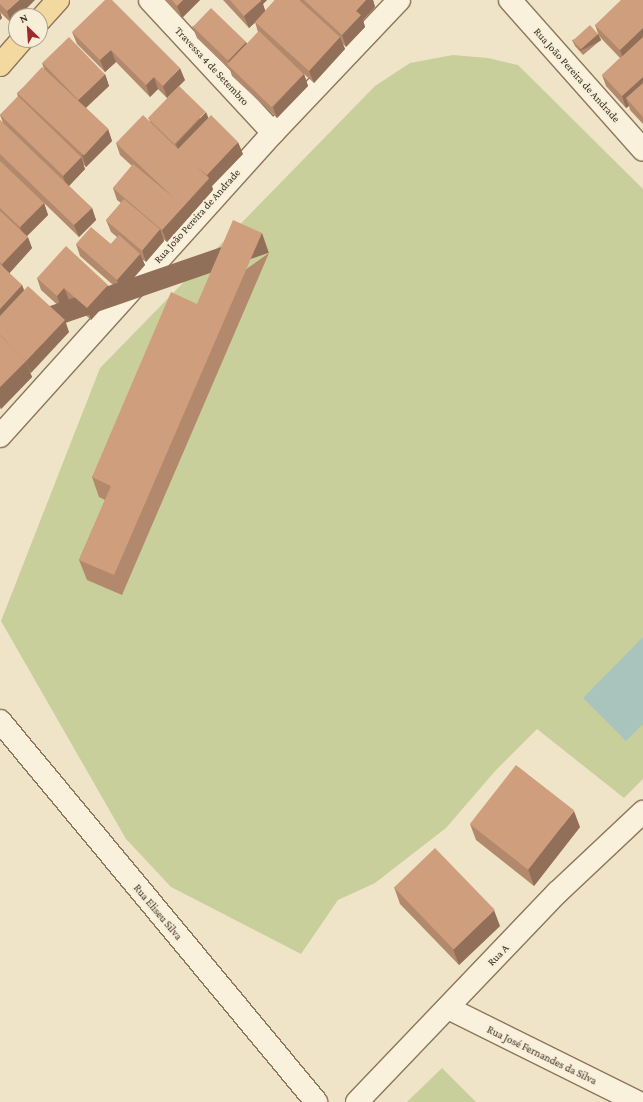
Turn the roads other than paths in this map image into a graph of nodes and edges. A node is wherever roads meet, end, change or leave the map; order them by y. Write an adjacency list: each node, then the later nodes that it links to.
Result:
1 (58, 0): 5 (main road)
2 (150, 0): 8 (street, Travessa 4 de Setembro)
3 (399, 0): 8 (street, Rua João Pereira de Andrade)
4 (510, 0): 9 (street, Rua João Pereira de Andrade)
5 (48, 11)
6 (15, 48): 7 (main road)
7 (0, 65)
8 (273, 133): 10 (street, Rua João Pereira de Andrade)
9 (643, 150)
10 (0, 436)
11 (0, 721): 14 (street, Rua Eliseu Silva)
12 (643, 812): 13 (street, Rua A)
13 (448, 1008): 15 (street, Rua A); 16 (street, Rua José Fernandes da Silva)
14 (316, 1102)
15 (357, 1102)
16 (637, 1102)

